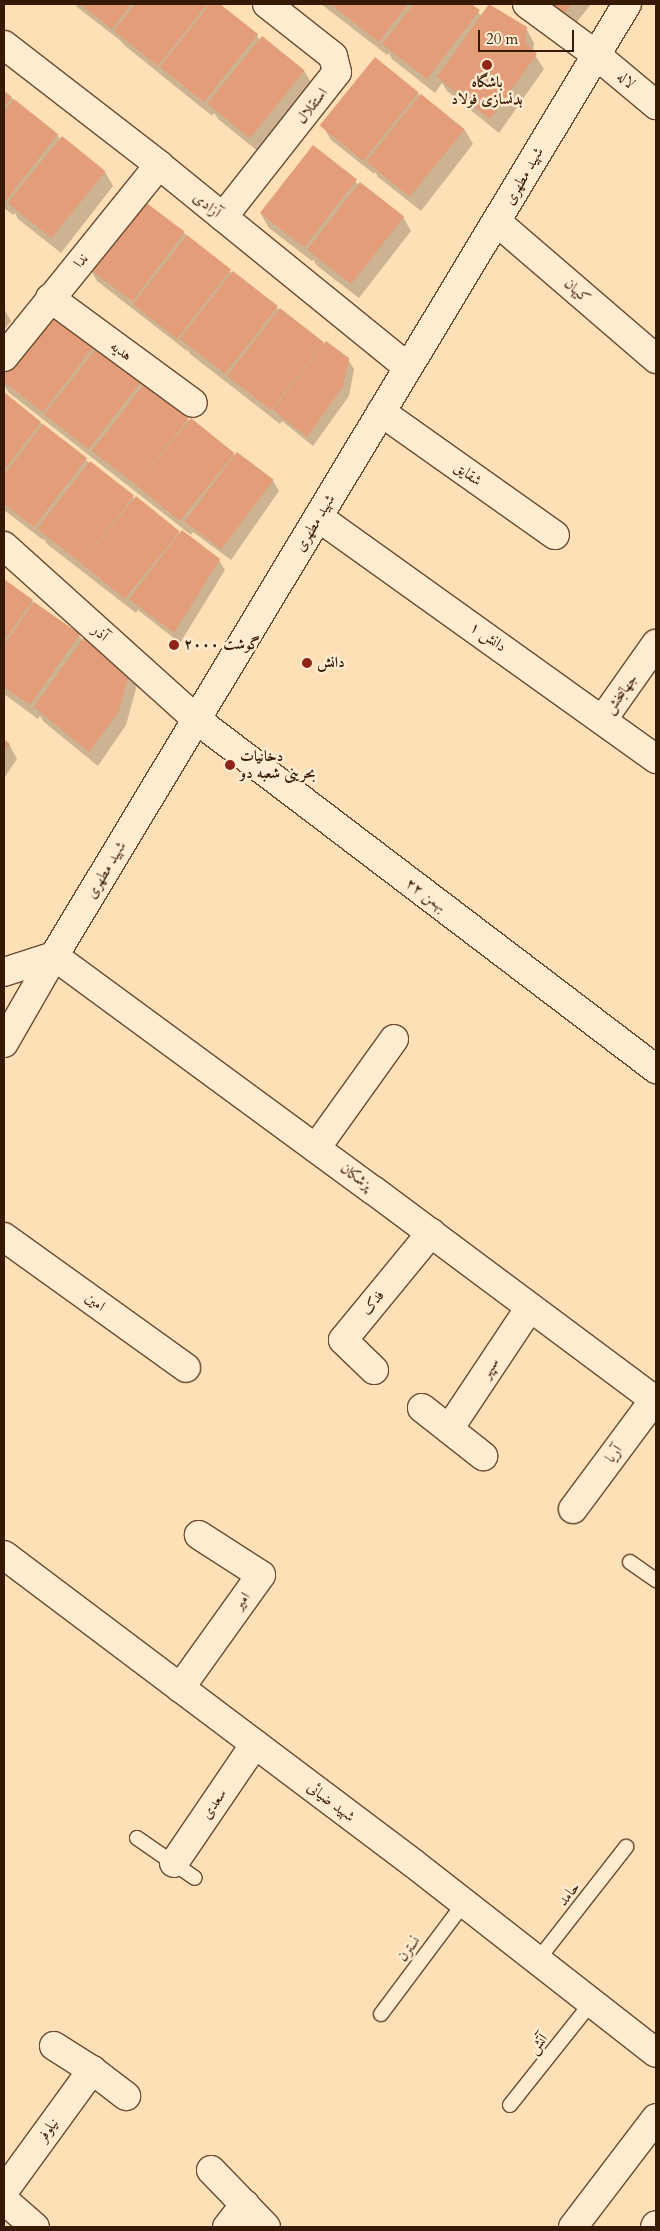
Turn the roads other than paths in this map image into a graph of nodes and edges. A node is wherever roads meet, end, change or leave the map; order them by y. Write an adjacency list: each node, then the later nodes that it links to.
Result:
1 (267, 4): 8 (street, استقلال)
2 (527, 4): 5 (street, لاله)
3 (627, 4): 5 (street, شهید مطهری)
4 (4, 45): 7 (street, آزادی)
5 (595, 54): 6 (street, لاله); 9 (street, شهید مطهری)
6 (656, 105)
7 (159, 165): 8 (street, آزادی); 10 (street, ندا)
8 (223, 217): 13 (street, آزادی)
9 (497, 222): 12 (street, کیهان); 13 (street, شهید مطهری)
10 (50, 298): 11 (street, ندا); 14 (street, هدیه)
11 (4, 357)
12 (656, 359)
13 (408, 367): 15 (street, شهید مطهری)
14 (193, 403)
15 (381, 412): 16 (street, شهید مطهری); 17 (street, شقایق)
16 (318, 517): 20 (street, دانش ۱); 21 (street, شهید مطهری)
17 (555, 535)
18 (4, 546): 21 (street, آذر)
19 (656, 644): 20 (street, جهانبخش)
20 (602, 719): 22 (street, دانش ۱)
21 (197, 720): 23 (street, شهید مطهری); 27 (street, ۲۲ بهمن)
22 (656, 759)
23 (54, 956): 24 (street); 26 (street, شهید مطهری); 28 (street, پزشکان)
24 (4, 972)
25 (394, 1039): 28 (street)
26 (4, 1043)
27 (656, 1069)
28 (316, 1148): 29 (street, پزشکان)
29 (431, 1233): 31 (street, پزشکان); 33 (street, فدک)
30 (4, 1237): 32 (street, امین)
31 (530, 1307): 34 (street, پزشکان); 36 (street, سپهر)
32 (186, 1368)
33 (374, 1370)
34 (655, 1401): 38 (street, آریا)
35 (422, 1408): 36 (street)
36 (449, 1429): 37 (street)
37 (483, 1456)
38 (573, 1509)
39 (199, 1535): 43 (street, امیر)
40 (4, 1555): 43 (street, شهید ضیائی)
41 (630, 1562): 42 (lane)
42 (656, 1580)
43 (180, 1688): 44 (street, شهید ضیائی)
44 (254, 1744): 47 (street, سعدی); 48 (street, شهید ضیائی)
45 (137, 1838): 47 (lane)
46 (626, 1847): 49 (lane, حامد)
47 (184, 1870)
48 (464, 1903): 49 (street, شهید ضیائی); 51 (lane, نسترن)
49 (538, 1961): 50 (street, شهید ضیائی)
50 (591, 2002): 53 (street, شهید ضیائی); 56 (lane, آتش)
51 (381, 2014)
52 (54, 2046): 54 (street)
53 (656, 2053)
54 (92, 2070): 55 (street); 59 (street, نیلوفر)
55 (126, 2096)
56 (510, 2105)
57 (656, 2118): 65 (street)
58 (211, 2170): 61 (street)
59 (4, 2191)
60 (4, 2200): 62 (street)
61 (245, 2204): 63 (street); 64 (street)
62 (34, 2227)
63 (227, 2227)
64 (266, 2227)
65 (573, 2227)

